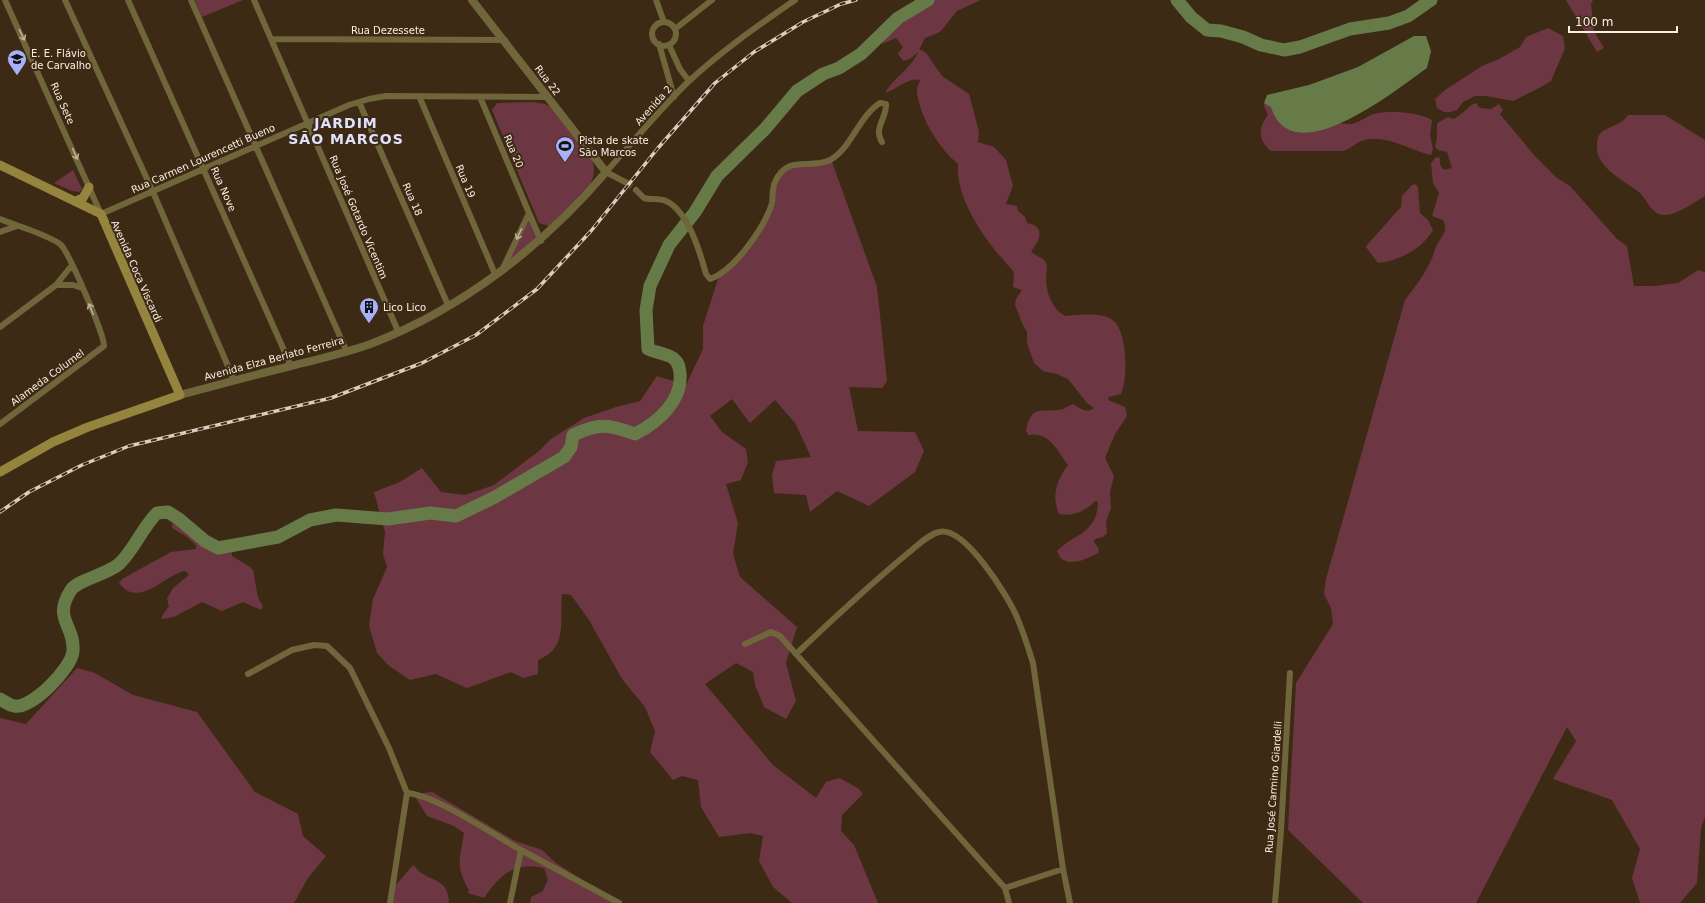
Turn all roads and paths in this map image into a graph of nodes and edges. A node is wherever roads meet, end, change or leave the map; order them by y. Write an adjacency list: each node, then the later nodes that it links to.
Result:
1 (5, 0): 29 (street, Rua Sete, one-way to 29)
2 (65, 0): 31 (street)
3 (128, 0): 26 (street, Rua Nove)
4 (191, 0): 24 (street)
5 (254, 0): 12 (street, Rua José Gotardo Vicentim)
6 (472, 0): 13 (street, Rua 22)
7 (656, 0): 10 (street)
8 (712, 0): 11 (street)
9 (795, 0): 16 (street, Avenida 2)
10 (664, 22): 11 (street); 14 (street)
11 (675, 29): 15 (street)
12 (271, 39): 13 (street, Rua Dezessete); 22 (street, Rua José Gotardo Vicentim)
13 (505, 40): 20 (street, Rua 22)
14 (659, 44): 15 (street); 19 (street)
15 (669, 45): 16 (street)
16 (689, 81): 19 (street, Avenida 2)
17 (419, 96): 18 (street, Rua Carmen Lourencetti Bueno); 21 (street, Rua Carmen Lourencetti Bueno); 41 (street, Rua 19)
18 (480, 97): 20 (street, Rua Carmen Lourencetti Bueno); 33 (street, Rua 20)
19 (674, 97): 27 (street, Avenida 2)
20 (548, 98): 27 (street, Rua 22)
21 (359, 102): 22 (street, Rua Carmen Lourencetti Bueno); 44 (street, Rua 18)
22 (308, 123): 24 (street, Rua Carmen Lourencetti Bueno); 46 (street, Rua José Gotardo Vicentim)
23 (882, 142): 30 (street)
24 (256, 146): 26 (street, Rua Carmen Lourencetti Bueno); 47 (street)
25 (0, 165): 32 (main road, Avenida Coca Viscardi)
26 (204, 169): 31 (street, Rua Carmen Lourencetti Bueno); 48 (street, Rua Nove)
27 (606, 172): 28 (street); 38 (street, Avenida 2)
28 (627, 182)
29 (88, 187): 32 (main road); 34 (street, Rua Sete)
30 (636, 190)
31 (153, 192): 34 (street, Rua Carmen Lourencetti Bueno); 49 (street)
32 (76, 201): 34 (main road, Avenida Coca Viscardi)
33 (529, 213): 38 (street, Rua 20); 40 (street, one-way to 40)
34 (101, 214): 50 (main road, Avenida Coca Viscardi)
35 (0, 219): 36 (street)
36 (17, 226): 37 (street); 39 (street)
37 (0, 232)
38 (541, 241): 40 (street, Avenida Elza Berlato Ferreira)
39 (72, 265): 42 (street); 43 (street)
40 (503, 268): 41 (street, Avenida Elza Berlato Ferreira)
41 (495, 274): 44 (street, Avenida Elza Berlato Ferreira)
42 (56, 285): 43 (street); 45 (street)
43 (82, 288): 51 (street, Alameda Columel, one-way to 43)
44 (448, 305): 46 (street, Avenida Elza Berlato Ferreira)
45 (0, 327)
46 (398, 331): 47 (street, Avenida Elza Berlato Ferreira)
47 (346, 350): 48 (street, Avenida Elza Berlato Ferreira)
48 (291, 366): 49 (street, Avenida Elza Berlato Ferreira)
49 (234, 380): 50 (street, Avenida Elza Berlato Ferreira)
50 (180, 395): 52 (main road, Avenida Elza Berlato Ferreira)
51 (0, 424)
52 (0, 472)
53 (745, 644): 54 (street)
54 (796, 654): 59 (street); 60 (street)
55 (1290, 673): 66 (street, Rua José Carmino Giardelli)
56 (248, 674): 57 (street)
57 (406, 793): 58 (street); 61 (street)
58 (521, 850): 62 (street); 63 (street)
59 (1063, 869): 60 (street); 65 (street)
60 (1005, 888): 64 (street)
61 (390, 903)
62 (510, 903)
63 (619, 903)
64 (1009, 903)
65 (1070, 903)
66 (1275, 903)

